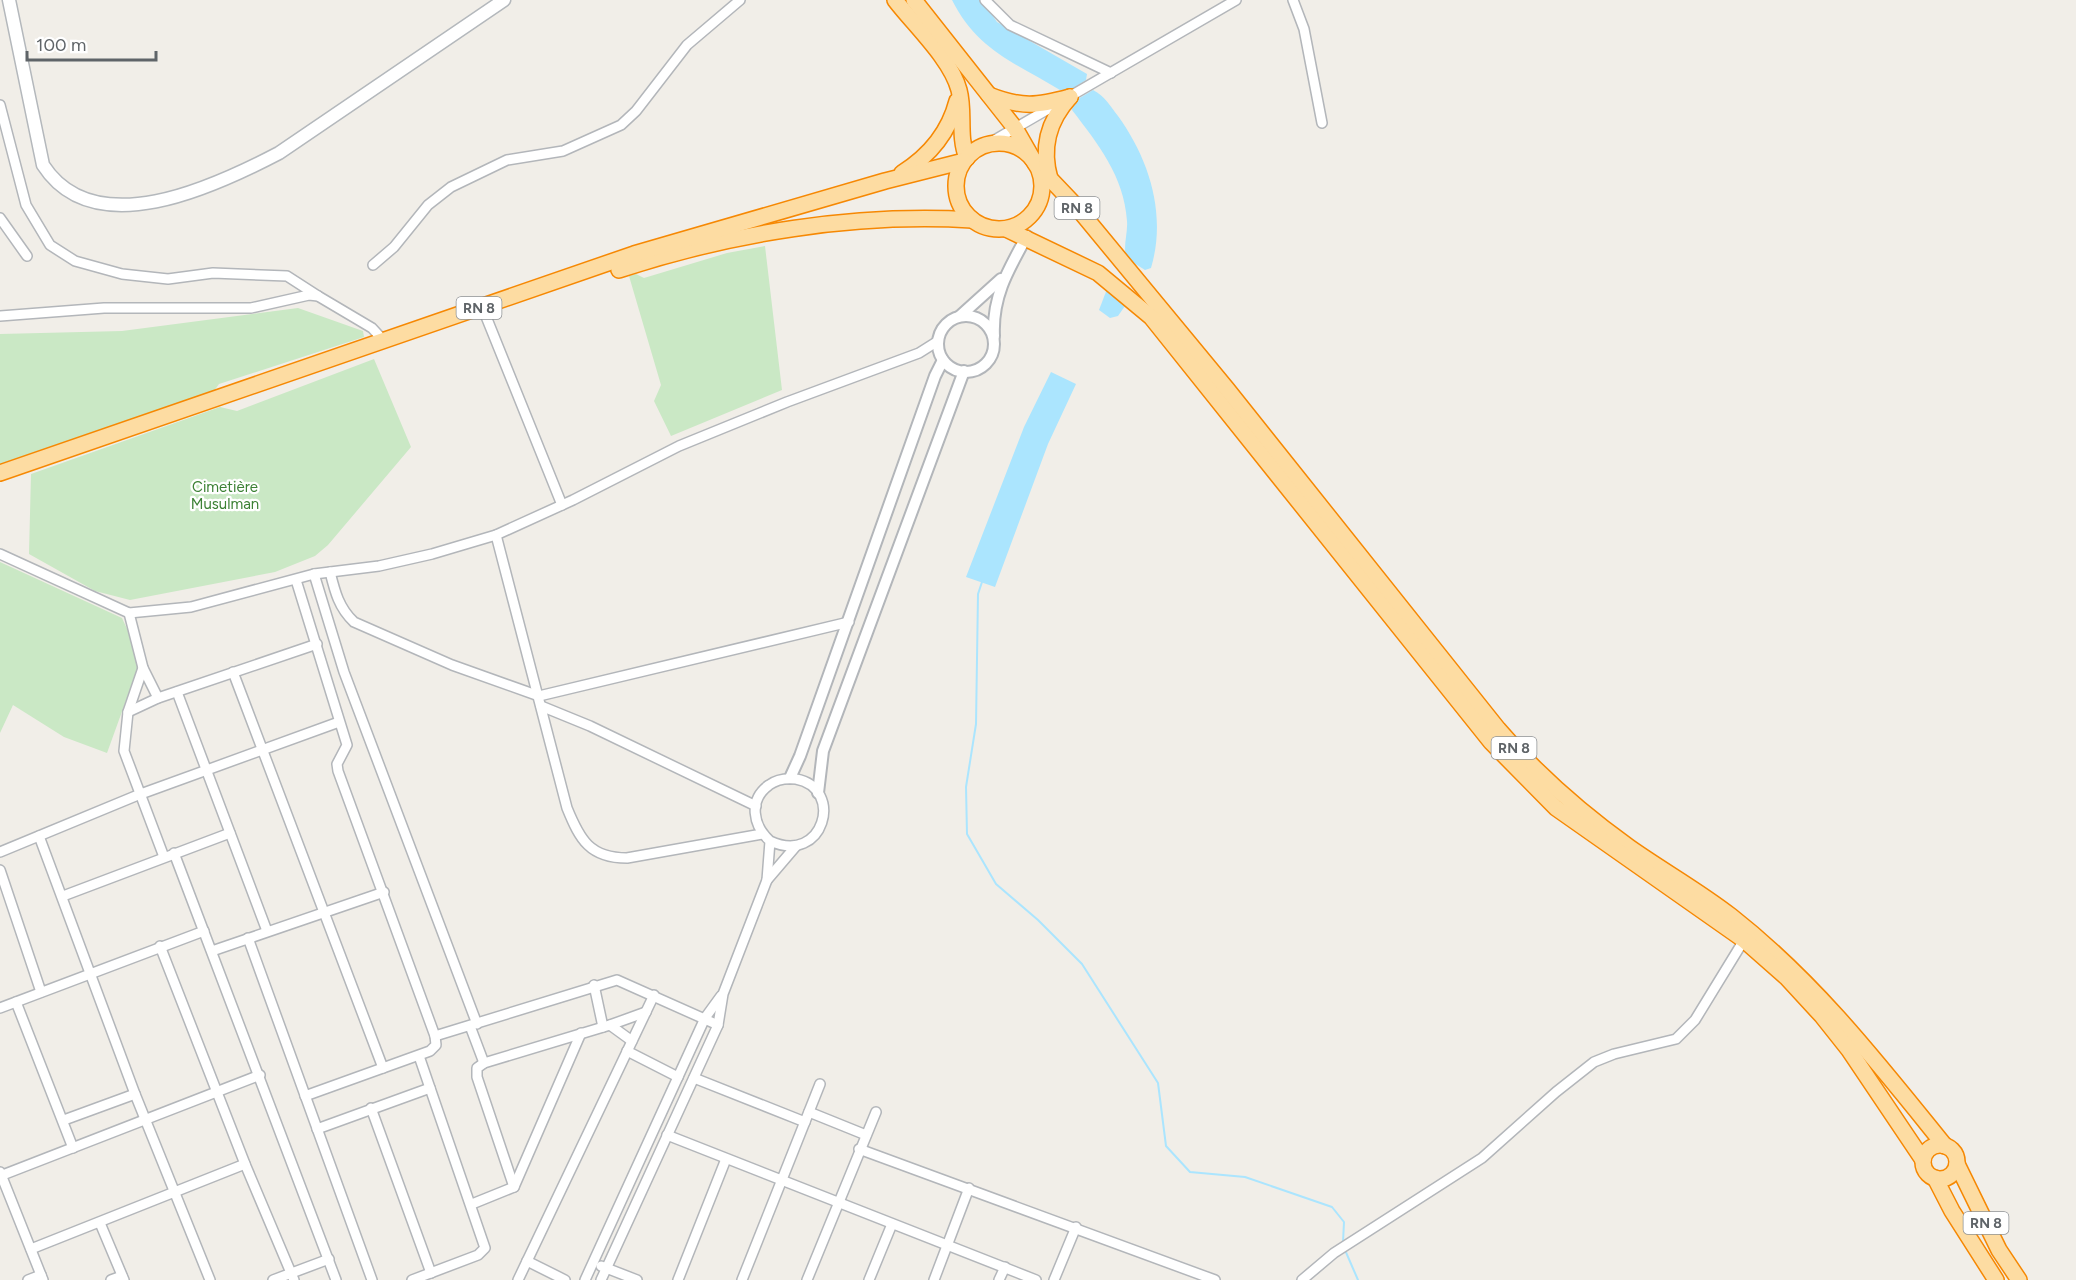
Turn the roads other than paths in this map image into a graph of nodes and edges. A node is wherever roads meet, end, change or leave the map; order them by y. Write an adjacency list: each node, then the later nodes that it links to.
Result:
1 (9, 0): 2 (main road)
2 (504, 0)
3 (740, 0): 26 (street)
4 (895, 0): 10 (highway)
5 (914, 0): 11 (highway)
6 (985, 0): 9 (street)
7 (1236, 0): 9 (street)
8 (1293, 0): 14 (street)
9 (1111, 74): 12 (street)
10 (960, 92): 17 (highway); 20 (highway)
11 (988, 94): 12 (highway); 15 (highway)
12 (1070, 98): 15 (street); 19 (highway)
13 (0, 105): 28 (street)
14 (1322, 123)
15 (1015, 128): 16 (street); 18 (highway)
16 (981, 148): 17 (highway); 18 (highway)
17 (966, 160): 20 (highway, RN 8); 22 (highway)
18 (1035, 163): 19 (highway, RN 8); 23 (highway)
19 (1050, 179): 116 (highway, RN 8)
20 (885, 181): 33 (highway, RN 8)
21 (0, 218): 25 (street)
22 (972, 220): 23 (highway); 29 (highway, RN 8)
23 (1006, 229): 24 (highway, RN 8)
24 (1027, 237): 27 (street); 77 (highway, RN 8)
25 (27, 256)
26 (373, 265)
27 (1004, 276): 31 (street); 32 (street)
28 (318, 296): 30 (street); 33 (street)
29 (485, 314): 38 (highway, RN 8); 39 (street)
30 (0, 316)
31 (959, 317): 32 (street); 34 (street)
32 (994, 337): 36 (street)
33 (384, 341): 37 (highway, RN 8)
34 (938, 341): 35 (street); 39 (street)
35 (943, 360): 36 (street); 46 (street)
36 (964, 371): 58 (street)
37 (0, 473)
38 (0, 482)
39 (562, 505): 40 (street)
40 (496, 535): 42 (street); 52 (street)
41 (0, 554): 45 (street)
42 (330, 572): 43 (street); 52 (street)
43 (314, 574): 44 (street); 89 (street)
44 (296, 580): 45 (street); 47 (street)
45 (129, 613): 48 (street)
46 (849, 622): 52 (street); 57 (street)
47 (317, 644): 49 (street); 54 (street)
48 (143, 668): 51 (street); 53 (street)
49 (233, 672): 50 (street); 55 (street)
50 (177, 692): 51 (street); 56 (street)
51 (158, 698): 53 (street)
52 (540, 701): 60 (street); 62 (street)
53 (128, 712): 59 (street)
54 (339, 722): 55 (street); 71 (street)
55 (263, 749): 56 (street); 73 (street)
56 (206, 770): 59 (street); 61 (street)
57 (790, 778): 58 (street); 60 (street)
58 (818, 793): 65 (street)
59 (138, 795): 63 (street); 68 (street)
60 (756, 806): 62 (street)
61 (230, 833): 67 (street); 75 (street)
62 (762, 834): 64 (street)
63 (39, 836): 66 (street); 72 (street)
64 (770, 841): 65 (street); 70 (street)
65 (796, 846): 70 (street)
66 (0, 852)
67 (174, 853): 68 (street); 74 (street)
68 (164, 857): 72 (street)
69 (0, 870): 82 (street)
70 (766, 880): 83 (street)
71 (384, 892): 73 (street); 93 (street)
72 (63, 896): 80 (street)
73 (323, 911): 75 (street); 98 (street)
74 (204, 931): 78 (street); 79 (street)
75 (267, 931): 76 (street)
76 (248, 938): 79 (street); 106 (street)
77 (1744, 940): 120 (highway, RN 8); 166 (street)
78 (160, 946): 80 (street); 104 (street)
79 (212, 951): 99 (street)
80 (91, 974): 82 (street); 105 (street)
81 (594, 985): 84 (street); 89 (street); 91 (street)
82 (41, 992): 85 (street)
83 (723, 994): 88 (street); 90 (street)
84 (654, 995): 87 (street); 88 (street)
85 (16, 1002): 86 (street); 111 (street)
86 (0, 1008)
87 (646, 1012): 91 (street); 94 (street)
88 (705, 1018): 90 (street); 100 (street)
89 (473, 1025): 93 (street); 97 (street)
90 (718, 1025): 101 (street)
91 (607, 1026): 92 (street); 94 (street)
92 (581, 1033): 97 (street); 126 (street)
93 (435, 1036): 96 (street)
94 (632, 1041): 95 (street)
95 (627, 1051): 100 (street); 137 (street)
96 (418, 1056): 98 (street); 103 (street)
97 (484, 1063): 126 (street)
98 (383, 1068): 106 (street)
99 (260, 1075): 104 (street); 136 (street)
100 (678, 1077): 138 (street)
101 (694, 1078): 112 (street); 114 (street)
102 (820, 1084): 108 (street)
103 (430, 1088): 107 (street); 130 (street)
104 (217, 1090): 110 (street); 121 (street)
105 (135, 1094): 110 (street); 111 (street)
106 (305, 1096): 113 (street)
107 (371, 1108): 113 (street); 141 (street)
108 (809, 1112): 112 (street); 115 (street)
109 (876, 1112): 115 (street)
110 (145, 1118): 117 (street); 128 (street)
111 (64, 1120): 117 (street)
112 (805, 1122): 125 (street)
113 (317, 1129): 150 (street)
114 (667, 1135): 119 (street); 140 (street)
115 (866, 1135): 118 (street)
116 (1945, 1146): 120 (highway); 122 (highway)
117 (73, 1148): 123 (street)
118 (859, 1149): 127 (street); 129 (street)
119 (726, 1159): 125 (street); 157 (street)
120 (1923, 1160): 124 (highway)
121 (245, 1164): 128 (street); 142 (street)
122 (1956, 1164): 124 (highway); 168 (highway, RN 8)
123 (0, 1174): 135 (street)
124 (1935, 1178): 167 (highway, RN 8)
125 (782, 1180): 129 (street); 158 (street)
126 (514, 1187): 130 (street)
127 (969, 1188): 133 (street); 134 (street)
128 (174, 1192): 131 (street); 147 (street)
129 (838, 1202): 132 (street); 159 (street)
130 (472, 1204): 141 (street)
131 (100, 1223): 135 (street); 144 (street)
132 (892, 1224): 134 (street); 160 (street)
133 (1076, 1227): 164 (street); 165 (street)
134 (947, 1245): 139 (street); 161 (street)
135 (31, 1249): 143 (street)
136 (328, 1259): 142 (street); 149 (street)
137 (526, 1262): 152 (street); 153 (street)
138 (593, 1263): 140 (street); 154 (street)
139 (1005, 1267): 162 (street); 163 (street)
140 (606, 1268): 155 (street); 156 (street)
141 (430, 1273): 151 (street)
142 (292, 1276): 148 (street)
143 (42, 1277): 145 (street)
144 (123, 1278): 146 (street)
145 (28, 1280)
146 (111, 1280)
147 (210, 1280)
148 (273, 1280)
149 (336, 1280)
150 (372, 1280)
151 (412, 1280)
152 (518, 1280)
153 (565, 1280)
154 (585, 1280)
155 (601, 1280)
156 (637, 1280)
157 (678, 1280)
158 (742, 1280)
159 (807, 1280)
160 (869, 1280)
161 (934, 1280)
162 (999, 1280)
163 (1036, 1280)
164 (1054, 1280)
165 (1215, 1280)
166 (1302, 1280)
167 (1996, 1280)
168 (2019, 1280)

